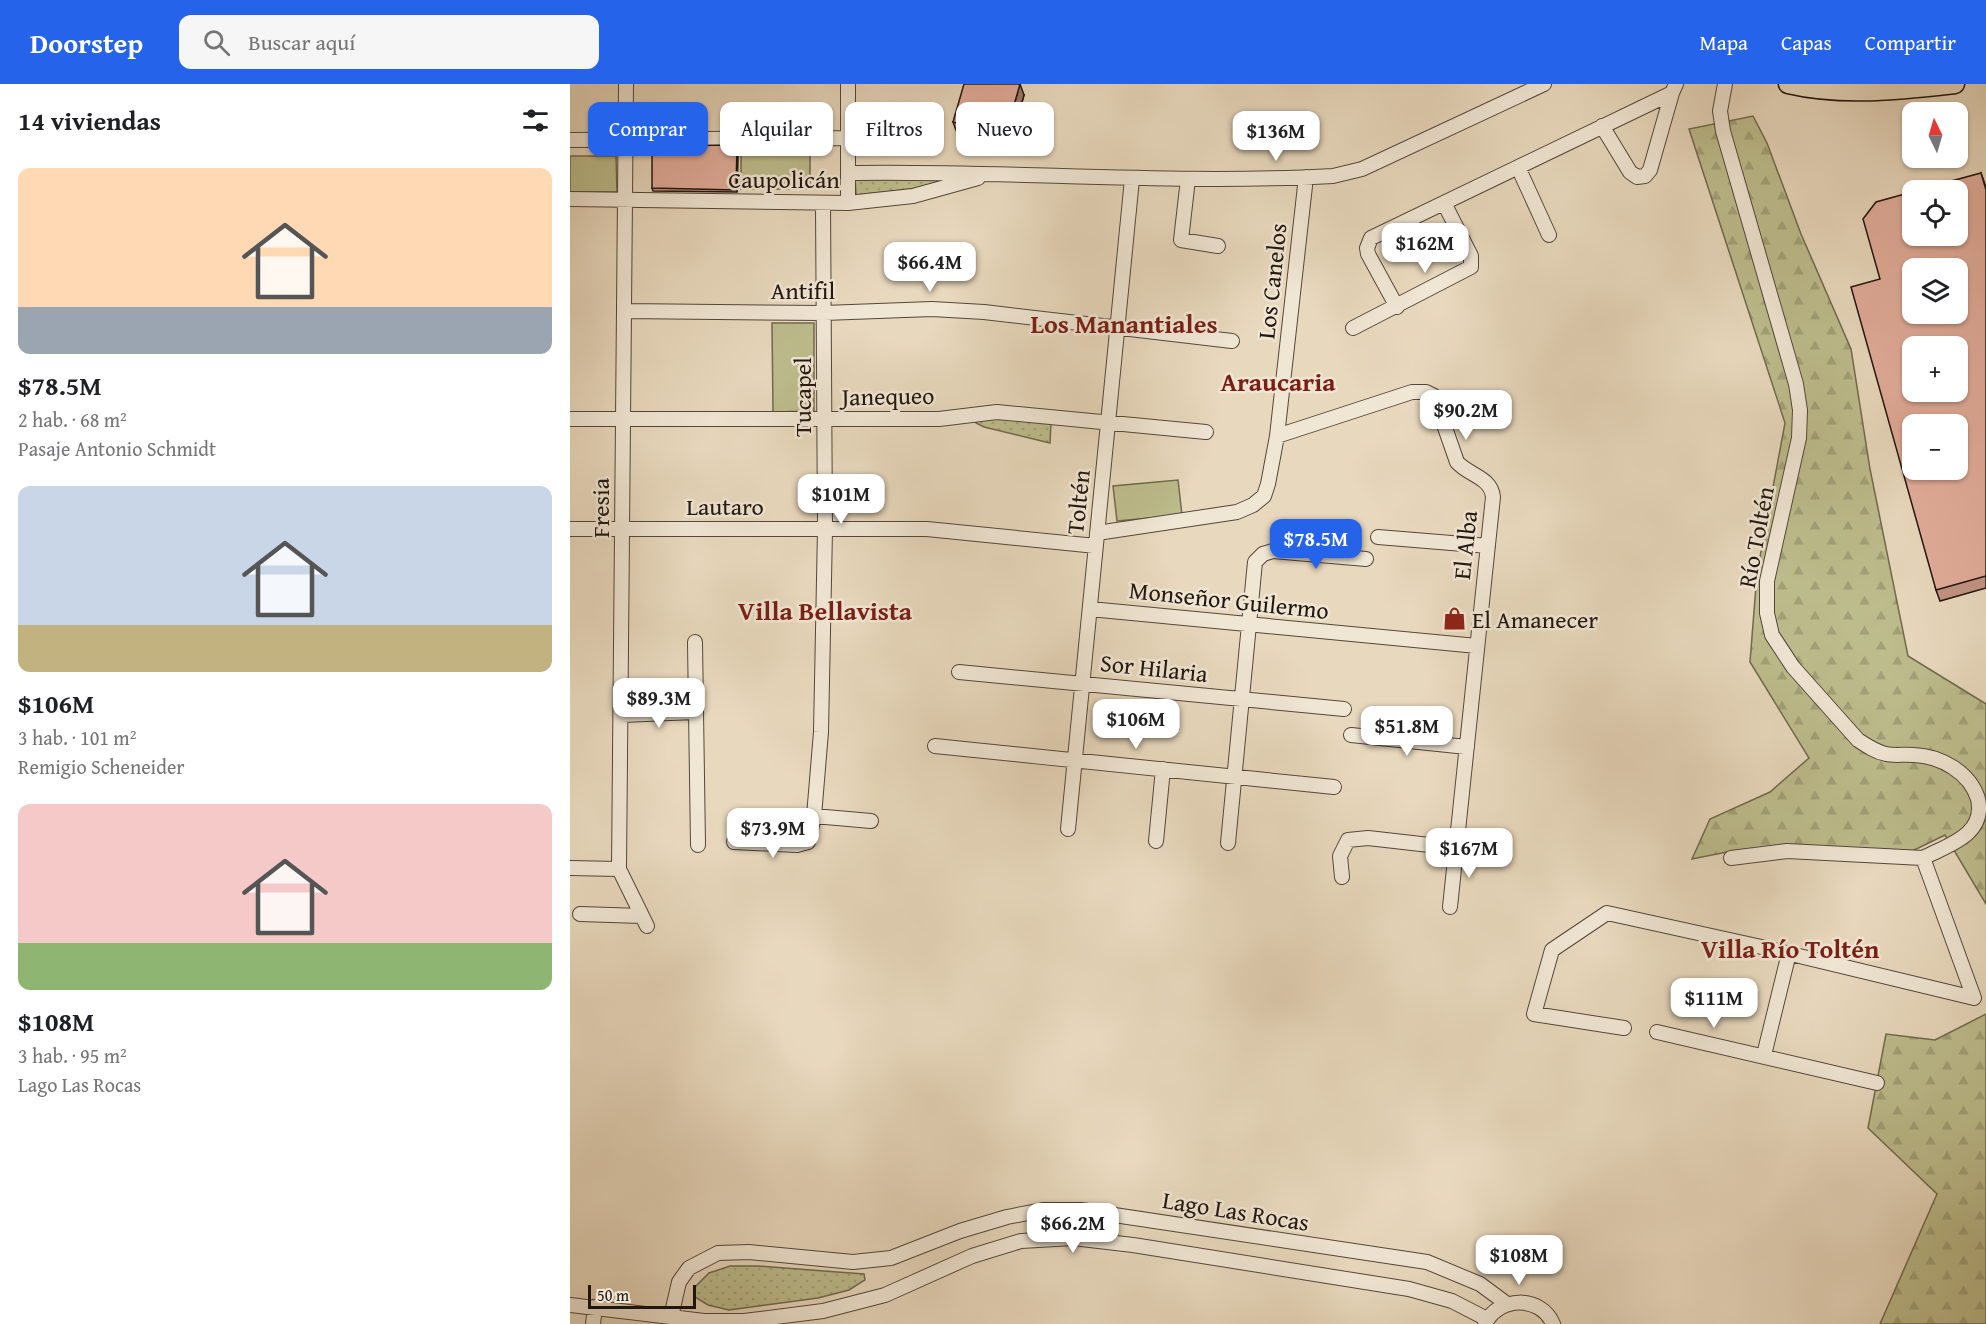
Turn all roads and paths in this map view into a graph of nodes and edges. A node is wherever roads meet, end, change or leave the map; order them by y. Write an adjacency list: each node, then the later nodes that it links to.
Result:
1 (626, 84): 8 (street, Fresia)
2 (848, 84): 9 (street)
3 (1544, 84): 20 (street, Caupolicán)
4 (1725, 84): 76 (street, Río Toltén)
5 (1788, 84): 6 (main road)
6 (1955, 84)
7 (1674, 88): 10 (street); 10 (street)
8 (626, 102)
9 (848, 102)
10 (1602, 126): 17 (street)
11 (845, 138): 12 (street, Caupolicán)
12 (708, 139)
13 (570, 140): 14 (street, Caupolicán)
14 (588, 140)
15 (626, 156): 24 (street, Fresia)
16 (848, 156): 18 (street)
17 (1518, 166): 27 (street); 28 (street)
18 (848, 173): 19 (street, Caupolicán); 26 (street)
19 (995, 173): 21 (street, Caupolicán); 26 (street, Caupolicán)
20 (1306, 177): 22 (street, Caupolicán); 41 (street, Los Canelos)
21 (1132, 179): 22 (street, Caupolicán); 33 (street, Toltén)
22 (1188, 179): 29 (street)
23 (570, 199): 24 (street, Caupolicán)
24 (625, 200): 25 (street, Caupolicán); 31 (street, Fresia)
25 (823, 203): 26 (street, Caupolicán); 32 (street, Tucapel)
26 (848, 203)
27 (1444, 203): 30 (street); 30 (street)
28 (1549, 235)
29 (1218, 246)
30 (1397, 306): 34 (street)
31 (624, 311): 32 (street, Antifil); 37 (street, Fresia)
32 (824, 313): 33 (street, Antifil); 38 (street, Tucapel)
33 (1117, 328): 35 (street, Antifil); 39 (street, Toltén)
34 (1353, 328)
35 (1232, 341)
36 (570, 419): 37 (street, Janequeo)
37 (623, 419): 38 (street, Janequeo); 44 (street, Fresia)
38 (825, 420): 39 (street, Janequeo); 45 (street, Tucapel)
39 (1108, 422): 40 (street, Janequeo); 47 (street, Toltén)
40 (1206, 432)
41 (1277, 436): 42 (street, Los Canelos); 48 (street, El Alba)
42 (1264, 496): 47 (street, Lautaro)
43 (570, 529): 44 (street, Lautaro)
44 (622, 529): 45 (street, Lautaro); 59 (street, Fresia)
45 (825, 529): 47 (street, Lautaro); 67 (street, Tucapel)
46 (1378, 537): 48 (street)
47 (1096, 540): 50 (street, Toltén)
48 (1488, 546): 53 (street, El Alba)
49 (1366, 559): 51 (street)
50 (1090, 609): 51 (street, Monseñor Guilermo); 55 (street, Toltén)
51 (1248, 625): 53 (street, Monseñor Guilermo); 56 (street)
52 (695, 642): 58 (street)
53 (1477, 646): 62 (street, El Alba)
54 (959, 672): 55 (street, Sor Hilaria)
55 (1083, 684): 56 (street, Sor Hilaria); 63 (street, Toltén)
56 (1241, 699): 57 (street, Sor Hilaria); 65 (street)
57 (1344, 709)
58 (695, 712): 59 (street); 73 (street)
59 (621, 715): 78 (street, Fresia)
60 (1351, 735): 62 (street)
61 (935, 746): 63 (street)
62 (1467, 747): 74 (street, El Alba)
63 (1075, 760): 64 (street); 69 (street, Toltén)
64 (1163, 769): 65 (street); 70 (street)
65 (1234, 776): 66 (street); 72 (street)
66 (1334, 787)
67 (814, 816): 68 (street); 71 (street, Tucapel)
68 (871, 821)
69 (1068, 829)
70 (1156, 841)
71 (734, 842)
72 (1228, 843)
73 (698, 845)
74 (1456, 848): 79 (street); 80 (street, El Alba)
75 (1731, 858): 76 (street)
76 (1923, 858): 82 (street)
77 (570, 868): 78 (street)
78 (619, 869): 81 (street, Fresia)
79 (1342, 877)
80 (1450, 907)
81 (580, 915)
82 (1789, 953): 83 (street); 85 (street)
83 (1624, 1028)
84 (1658, 1032): 85 (street)
85 (1764, 1055): 86 (street)
86 (1877, 1083)
87 (1507, 1304): 90 (street, Lago Las Rocas); 91 (street); 93 (street)
88 (570, 1305): 89 (street, Lago Las Rocas)
89 (595, 1307): 90 (street, Lago Las Rocas); 92 (street)
90 (671, 1317): 91 (street, Lago Las Rocas)
91 (1486, 1321)
92 (593, 1324)
93 (1553, 1324)

